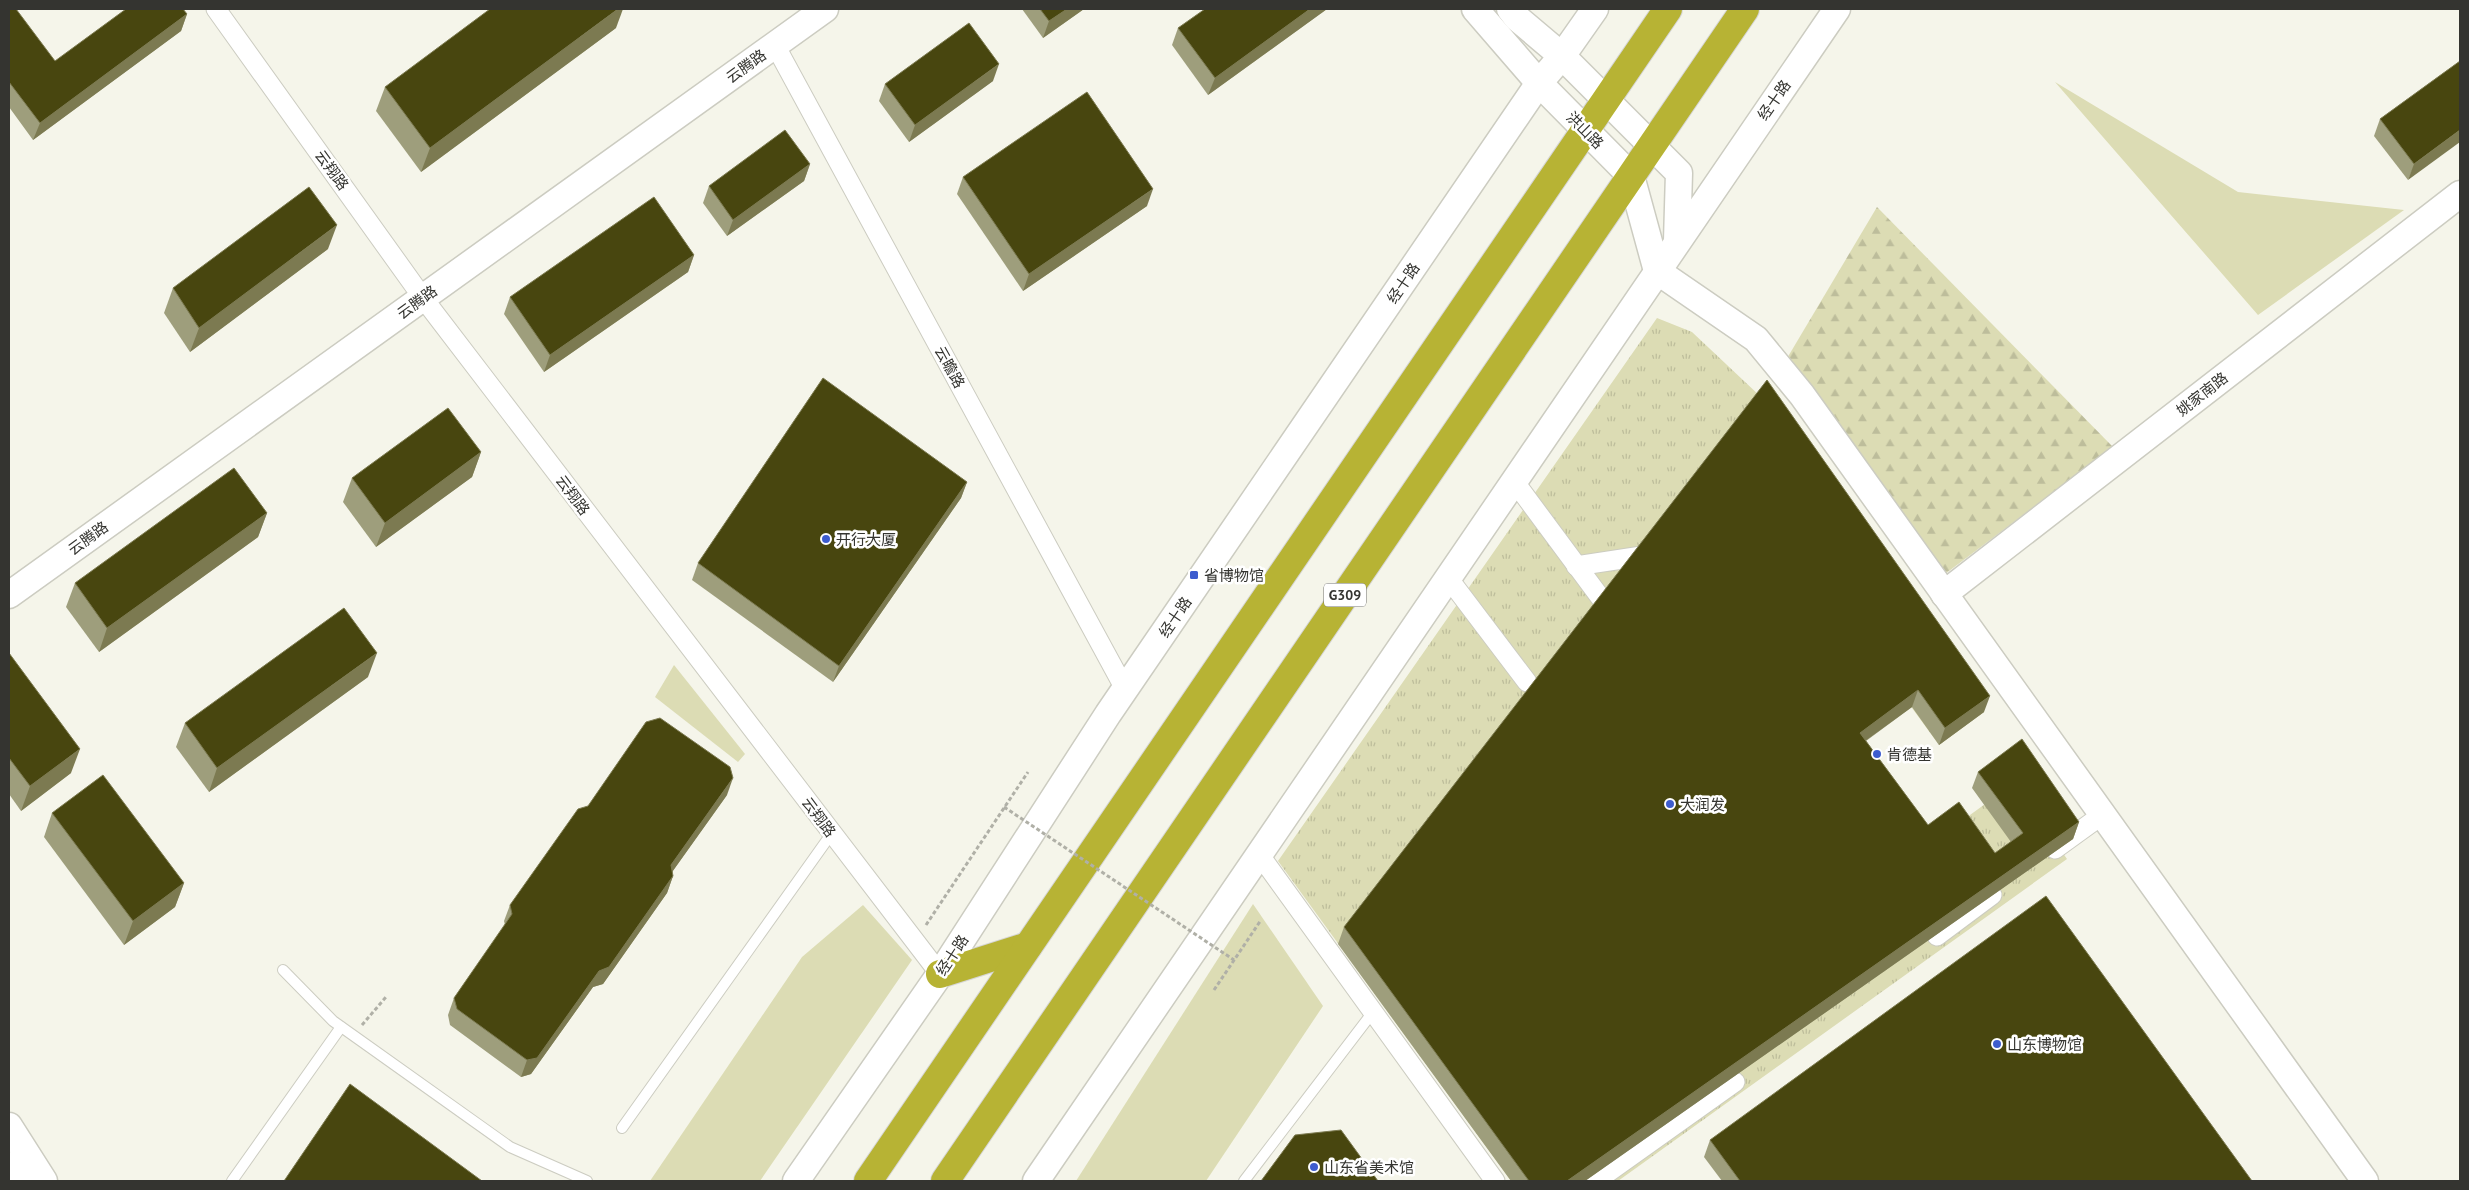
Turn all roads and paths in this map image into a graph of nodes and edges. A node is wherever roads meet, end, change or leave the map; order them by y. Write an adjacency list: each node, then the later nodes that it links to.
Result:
1 (216, 9): 19 (street, 云翔路)
2 (825, 9): 9 (main road, 云腾路)
3 (1475, 9): 11 (main road, 洪山路)
4 (1510, 9): 10 (main road)
5 (1595, 9): 10 (main road, 经十路)
6 (1668, 9): 12 (highway)
7 (1745, 9): 14 (highway, G309)
8 (1837, 9): 17 (main road, 经十路)
9 (775, 45): 19 (main road, 云腾路); 28 (street, 云瞻路)
10 (1562, 56): 11 (main road, 经十路); 12 (main road)
11 (1539, 84): 13 (main road, 洪山路); 28 (main road, 经十路)
12 (1606, 99): 13 (highway); 14 (main road)
13 (1585, 130): 15 (main road, 洪山路); 41 (highway)
14 (1652, 145): 15 (highway, G309); 17 (main road)
15 (1631, 176): 18 (main road, 洪山路); 62 (highway, G309)
16 (2460, 194): 24 (main road, 姚家南路)
17 (1677, 241): 18 (main road, 经十路)
18 (1657, 271): 20 (main road); 24 (main road)
19 (422, 298): 25 (main road, 云腾路); 32 (street, 云翔路)
20 (1514, 481): 22 (street); 23 (main road)
21 (1669, 552): 22 (street)
22 (1576, 566): 26 (street)
23 (1449, 579): 27 (street); 33 (main road)
24 (1944, 594): 31 (main road)
25 (9, 595)
26 (1614, 616)
27 (1527, 682)
28 (1125, 689): 44 (main road, 经十路)
29 (1028, 772): 30 (path)
30 (1004, 807): 40 (path); 42 (path, bridge)
31 (2102, 815): 34 (street); 67 (main road)
32 (832, 833): 40 (street, 云翔路); 54 (lane)
33 (1259, 854): 47 (street); 63 (main road)
34 (2039, 861)
35 (2008, 884): 39 (street)
36 (1943, 906): 38 (street)
37 (1261, 920): 42 (path, bridge)
38 (1954, 922)
39 (1937, 936)
40 (915, 942): 44 (street, 云翔路)
41 (1028, 946): 44 (highway); 61 (highway)
42 (1234, 960): 45 (path, bridge)
43 (282, 970): 48 (lane)
44 (940, 974): 60 (main road, 经十路)
45 (1214, 990)
46 (386, 997): 49 (path)
47 (1373, 1012): 64 (lane); 65 (street)
48 (341, 1027): 49 (lane); 58 (lane)
49 (353, 1035): 59 (lane)
50 (1683, 1058): 52 (street)
51 (1735, 1082): 52 (street)
52 (1712, 1098): 66 (street)
53 (9, 1126): 57 (main road)
54 (622, 1128)
55 (9, 1165): 56 (main road)
56 (19, 1181)
57 (44, 1181)
58 (232, 1181)
59 (587, 1181)
60 (796, 1181)
61 (868, 1181)
62 (945, 1181)
63 (1036, 1181)
64 (1244, 1181)
65 (1495, 1181)
66 (1596, 1181)
67 (2365, 1181)

